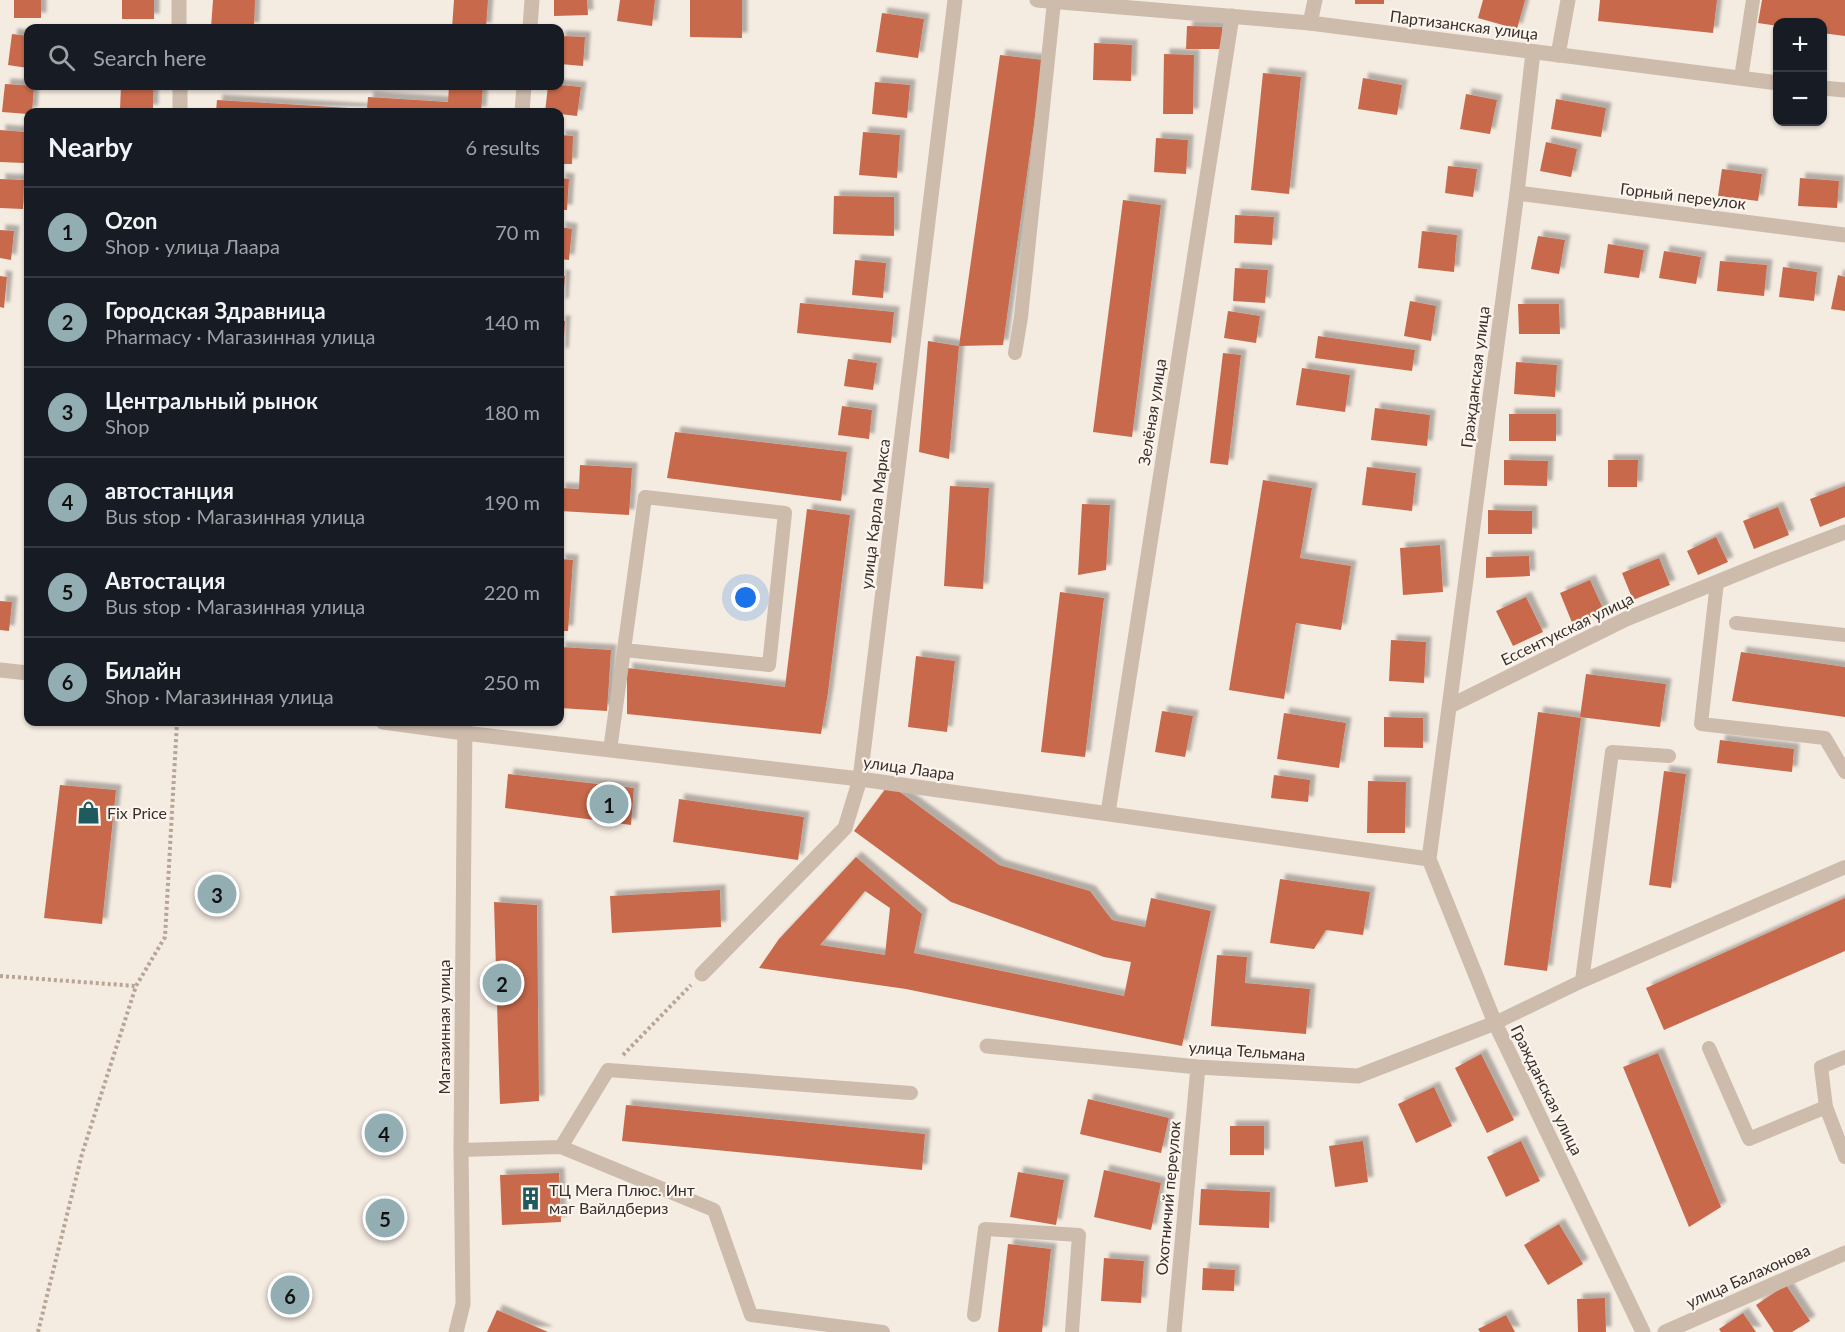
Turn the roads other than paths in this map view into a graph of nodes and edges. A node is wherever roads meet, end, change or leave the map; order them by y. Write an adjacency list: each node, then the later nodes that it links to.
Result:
1 (178, 0): 11 (street)
2 (532, 0): 12 (street)
3 (955, 0): 39 (street, улица Карла Маркса)
4 (1037, 0): 8 (street, Партизанская улица)
5 (1315, 0): 10 (street)
6 (1568, 0): 14 (street)
7 (1753, 0): 15 (lane)
8 (1054, 2): 9 (street, Партизанская улица); 25 (lane)
9 (1232, 16): 10 (street, Партизанская улица); 40 (street, Зелёная улица)
10 (1310, 23): 13 (street, Партизанская улица)
11 (179, 24)
12 (530, 24)
13 (1533, 52): 14 (street, Партизанская улица); 23 (street, Гражданская улица)
14 (1558, 55): 15 (street, Партизанская улица)
15 (1741, 78): 16 (street, Партизанская улица)
16 (1773, 81)
17 (1827, 88): 20 (street)
18 (180, 90): 21 (street)
19 (524, 90): 22 (street)
20 (1845, 90)
21 (180, 108)
22 (522, 108)
23 (1517, 193): 24 (street, Горный переулок); 33 (street, Гражданская улица)
24 (1845, 235)
25 (1015, 353)
26 (1845, 532): 27 (street, Ессентукская улица)
27 (1717, 582): 33 (street, Ессентукская улица); 38 (lane)
28 (1736, 623): 29 (lane)
29 (1845, 634)
30 (624, 650): 30 (lane); 36 (lane)
31 (0, 670): 32 (street)
32 (24, 673)
33 (1450, 706): 41 (street)
34 (449, 726): 35 (street, улица Лаара)
35 (465, 727): 36 (street, улица Лаара); 53 (street, Магазинная улица)
36 (610, 750): 39 (street, улица Лаара)
37 (1669, 756): 44 (lane)
38 (1845, 772)
39 (860, 779): 40 (street, улица Лаара); 43 (street, улица Карла Маркса)
40 (1108, 813): 41 (street, улица Лаара)
41 (1429, 859): 45 (street, Гражданская улица)
42 (1845, 867): 44 (lane)
43 (702, 974)
44 (1582, 981): 45 (lane)
45 (1495, 1023): 49 (street, улица Тельмана); 61 (street, Гражданская улица)
46 (987, 1046): 49 (street, улица Тельмана)
47 (1709, 1048): 51 (lane)
48 (1845, 1057): 51 (lane)
49 (1198, 1067): 60 (street, Охотничий переулок)
50 (911, 1093): 52 (lane)
51 (1826, 1107): 54 (lane)
52 (561, 1147): 53 (lane); 58 (lane)
53 (461, 1150): 57 (street, Магазинная улица)
54 (1845, 1157)
55 (1845, 1253): 62 (street, улица Балахонова)
56 (974, 1315): 59 (lane)
57 (456, 1332)
58 (883, 1332)
59 (1071, 1332)
60 (1174, 1332)
61 (1643, 1332)
62 (1665, 1332)

